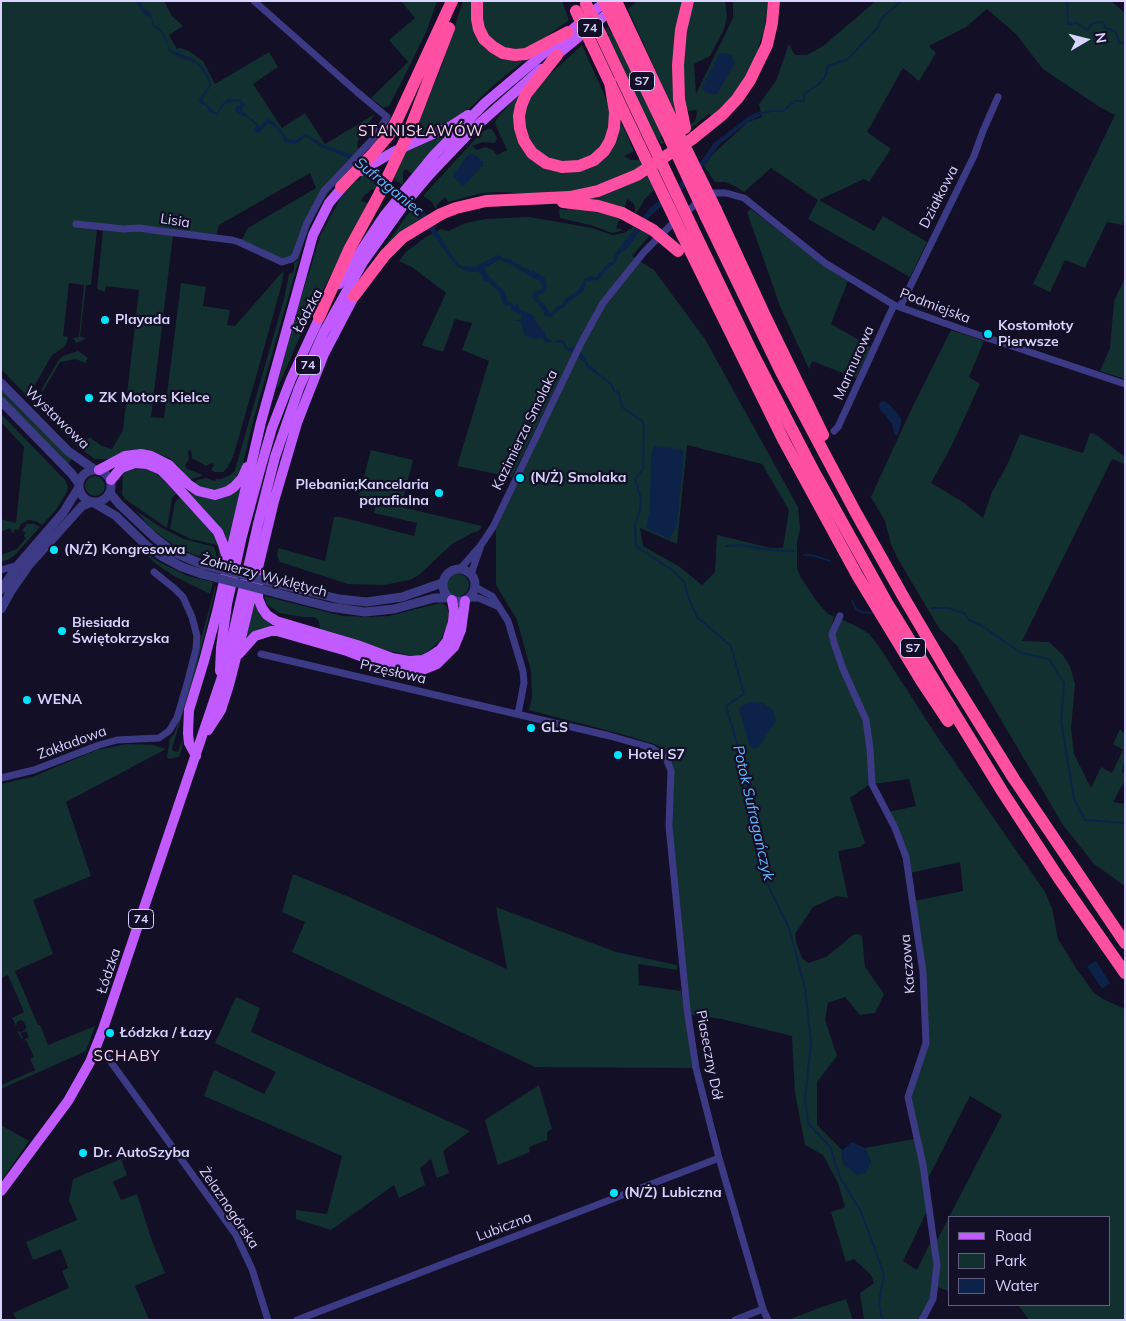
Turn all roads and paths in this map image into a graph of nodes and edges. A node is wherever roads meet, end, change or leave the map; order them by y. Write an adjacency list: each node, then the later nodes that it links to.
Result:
1 (254, 1): 20 (street)
2 (452, 1): 20 (highway)
3 (457, 1): 33 (highway, bridge)
4 (477, 1): 12 (highway)
5 (605, 1): 11 (highway, S7, bridge); 12 (main road, 74)
6 (616, 1): 11 (highway, bridge)
7 (623, 1): 14 (main road, 74)
8 (688, 1): 18 (highway)
9 (774, 1): 25 (highway)
10 (580, 4): 13 (highway, S7, bridge)
11 (618, 19): 18 (highway, S7)
12 (568, 32): 17 (main road, Łódzka / 74)
13 (596, 39): 15 (highway); 19 (highway, S7)
14 (557, 55): 15 (highway); 22 (main road, Łódzka / 74)
15 (610, 82): 19 (highway)
16 (998, 97): 31 (street, Działkowa)
17 (485, 103): 20 (main road); 22 (main road, Łódzka / 74)
18 (677, 134): 27 (highway, S7, bridge); 27 (highway, bridge)
19 (650, 153): 29 (highway, S7, bridge)
20 (371, 154): 21 (highway)
21 (354, 170): 23 (highway); 28 (street, Lisia)
22 (416, 183): 26 (main road, Łódzka / 74)
23 (341, 187): 38 (main road)
24 (733, 194): 31 (street, Podmiejska); 45 (street, Kazimierza Smolaka)
25 (530, 199): 30 (highway); 32 (highway, bridge)
26 (399, 204): 30 (main road, 74); 33 (main road, Łódzka / 74); 66 (main road, Łódzka / 74)
27 (711, 214): 73 (highway, S7)
28 (76, 224)
29 (687, 231): 32 (highway); 72 (highway, S7)
30 (354, 296): 51 (main road, 74)
31 (897, 306): 35 (street, Podmiejska); 37 (street, Marmurowa)
32 (720, 313): 72 (highway)
33 (319, 317): 66 (main road, Łódzka / 74)
34 (1, 382): 39 (street, Wystawowa)
35 (1125, 384)
36 (1, 401): 42 (street, Wystawowa)
37 (834, 431)
38 (254, 453): 40 (main road); 46 (main road)
39 (97, 470): 40 (main road); 41 (street); 42 (street)
40 (172, 474): 41 (main road); 46 (main road)
41 (111, 480): 43 (street)
42 (79, 486): 44 (street); 47 (street)
43 (110, 493): 44 (street); 48 (street, Żołnierzy Wyklętych)
44 (93, 502): 48 (street, Żołnierzy Wyklętych); 55 (street)
45 (481, 546): 49 (street, Kazimierza Smolaka); 53 (street, Kazimierza Smolaka)
46 (228, 563): 69 (main road)
47 (18, 565): 50 (street); 55 (street)
48 (203, 569): 54 (street, Żołnierzy Wyklętych, bridge); 57 (street, Żołnierzy Wyklętych, bridge)
49 (460, 569): 53 (street); 54 (street)
50 (1, 570)
51 (257, 571): 62 (main road); 65 (main road, 74)
52 (154, 572): 70 (street, Zakładowa)
53 (471, 574): 56 (street)
54 (442, 583): 57 (street)
55 (4, 587): 60 (street)
56 (475, 587): 58 (street); 59 (street)
57 (450, 599): 58 (street); 63 (main road)
58 (467, 599): 59 (street); 63 (main road)
59 (501, 608): 67 (street)
60 (1, 609)
61 (840, 616): 83 (street, Kaczowa)
62 (308, 635): 63 (main road); 65 (main road)
63 (328, 640)
64 (261, 654): 67 (street, Przęsłowa)
65 (237, 657): 68 (main road)
66 (219, 682): 68 (main road, Łódzka / 74)
67 (518, 714): 71 (street, Przęsłowa)
68 (200, 743): 69 (main road, Łódzka / 74)
69 (196, 756): 75 (main road, Łódzka / 74)
70 (1, 778)
71 (671, 786): 76 (street, Piaseczny Dół)
72 (1022, 822): 74 (highway, S7)
73 (1125, 943)
74 (1125, 973)
75 (96, 1049): 77 (main road, Łódzka / 74); 79 (street, Żelaznogórska)
76 (719, 1158): 78 (street, Piaseczny Dół); 80 (street, Lubiczna)
77 (1, 1190)
78 (763, 1309): 81 (street); 82 (street, Piaseczny Dół)
79 (268, 1320)
80 (297, 1320)
81 (735, 1320)
82 (768, 1320)
83 (922, 1320)

